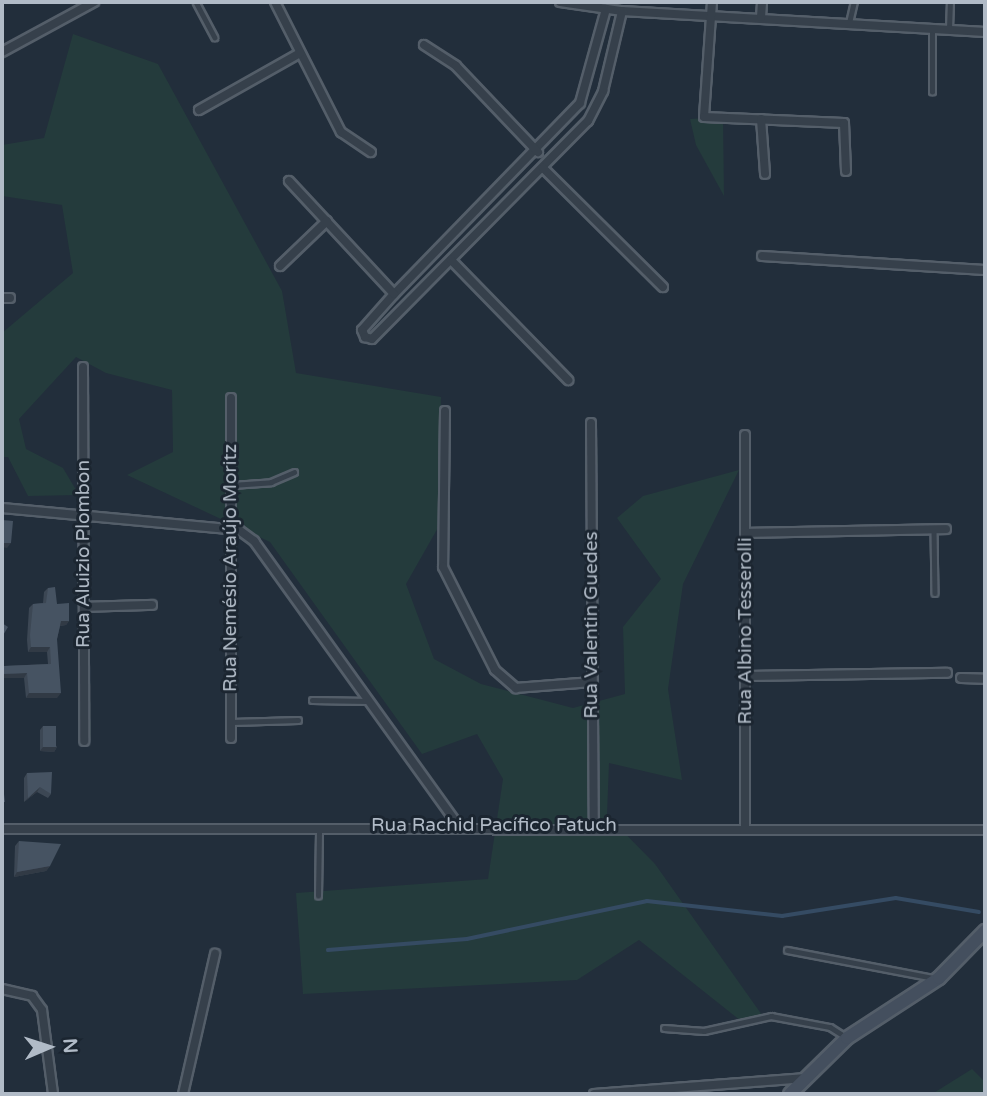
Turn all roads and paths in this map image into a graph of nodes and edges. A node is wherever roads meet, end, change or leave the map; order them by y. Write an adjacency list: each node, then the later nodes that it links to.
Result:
1 (94, 2): 19 (street)
2 (195, 2): 17 (lane)
3 (275, 2): 20 (street)
4 (561, 2): 9 (street)
5 (712, 2): 11 (street)
6 (762, 2): 12 (street)
7 (854, 2): 13 (lane)
8 (950, 2): 15 (lane)
9 (606, 9): 10 (street); 21 (street)
10 (622, 11): 11 (street); 22 (street)
11 (711, 15): 12 (street); 25 (street)
12 (761, 17): 13 (street)
13 (849, 23): 14 (street)
14 (933, 28): 15 (street); 23 (lane)
15 (949, 30): 16 (street)
16 (985, 32)
17 (215, 37)
18 (424, 46): 27 (street)
19 (2, 52)
20 (300, 52): 24 (street); 26 (street)
21 (594, 67): 22 (street); 27 (street)
22 (609, 72): 28 (street)
23 (932, 92)
24 (199, 110)
25 (761, 119): 29 (street); 30 (street)
26 (371, 152)
27 (538, 152): 32 (street)
28 (543, 168): 33 (street); 39 (street)
29 (846, 171)
30 (765, 174)
31 (289, 181): 34 (street)
32 (490, 200): 33 (street); 40 (street)
33 (500, 209): 36 (street)
34 (327, 221): 37 (street); 40 (street)
35 (762, 256): 38 (street)
36 (451, 260): 40 (street); 42 (street)
37 (280, 266)
38 (985, 270)
39 (663, 287)
40 (394, 294)
41 (83, 368): 50 (street, Rua Aluizio Plombon)
42 (568, 380)
43 (231, 398): 48 (street, Rua Nemésio Araújo Moritz)
44 (445, 411): 62 (street)
45 (591, 424): 62 (street, Rua Valentin Guedes)
46 (745, 435): 54 (street, Rua Albino Tesserolli)
47 (294, 472): 48 (lane)
48 (231, 485): 51 (street, Rua Nemésio Araújo Moritz)
49 (2, 508): 50 (street)
50 (83, 514): 51 (street); 57 (street, Rua Aluizio Plombon)
51 (231, 529): 64 (street); 66 (street, Rua Nemésio Araújo Moritz)
52 (934, 529): 53 (street); 54 (street); 55 (lane)
53 (946, 529)
54 (746, 533): 59 (street, Rua Albino Tesserolli)
55 (935, 593)
56 (152, 606): 57 (street)
57 (84, 607): 68 (street, Rua Aluizio Plombon)
58 (947, 673): 59 (street)
59 (747, 676): 71 (street, Rua Albino Tesserolli)
60 (961, 678): 61 (street)
61 (985, 679)
62 (592, 682): 70 (street, Rua Valentin Guedes)
63 (312, 700): 64 (lane)
64 (368, 701): 69 (street)
65 (298, 719): 66 (lane)
66 (231, 722): 67 (street, Rua Nemésio Araújo Moritz)
67 (231, 738)
68 (85, 741)
69 (458, 825): 70 (street, Rua Rachid Pacífico Fatuch); 72 (street, Rua Rachid Pacífico Fatuch)
70 (594, 825): 71 (street, Rua Rachid Pacífico Fatuch)
71 (745, 827): 74 (street, Rua Rachid Pacífico Fatuch)
72 (319, 828): 73 (street, Rua Rachid Pacífico Fatuch); 75 (lane)
73 (2, 829)
74 (985, 830)
75 (318, 896)
76 (985, 932): 77 (main road)
77 (981, 945): 80 (main road)
78 (787, 950): 80 (lane)
79 (215, 954): 87 (street)
80 (939, 978): 83 (main road)
81 (2, 989): 86 (street)
82 (664, 1028): 83 (lane)
83 (847, 1038): 84 (main road)
84 (806, 1078): 85 (street); 89 (main road)
85 (643, 1092): 88 (street)
86 (53, 1094)
87 (183, 1094)
88 (594, 1094)
89 (790, 1094)

